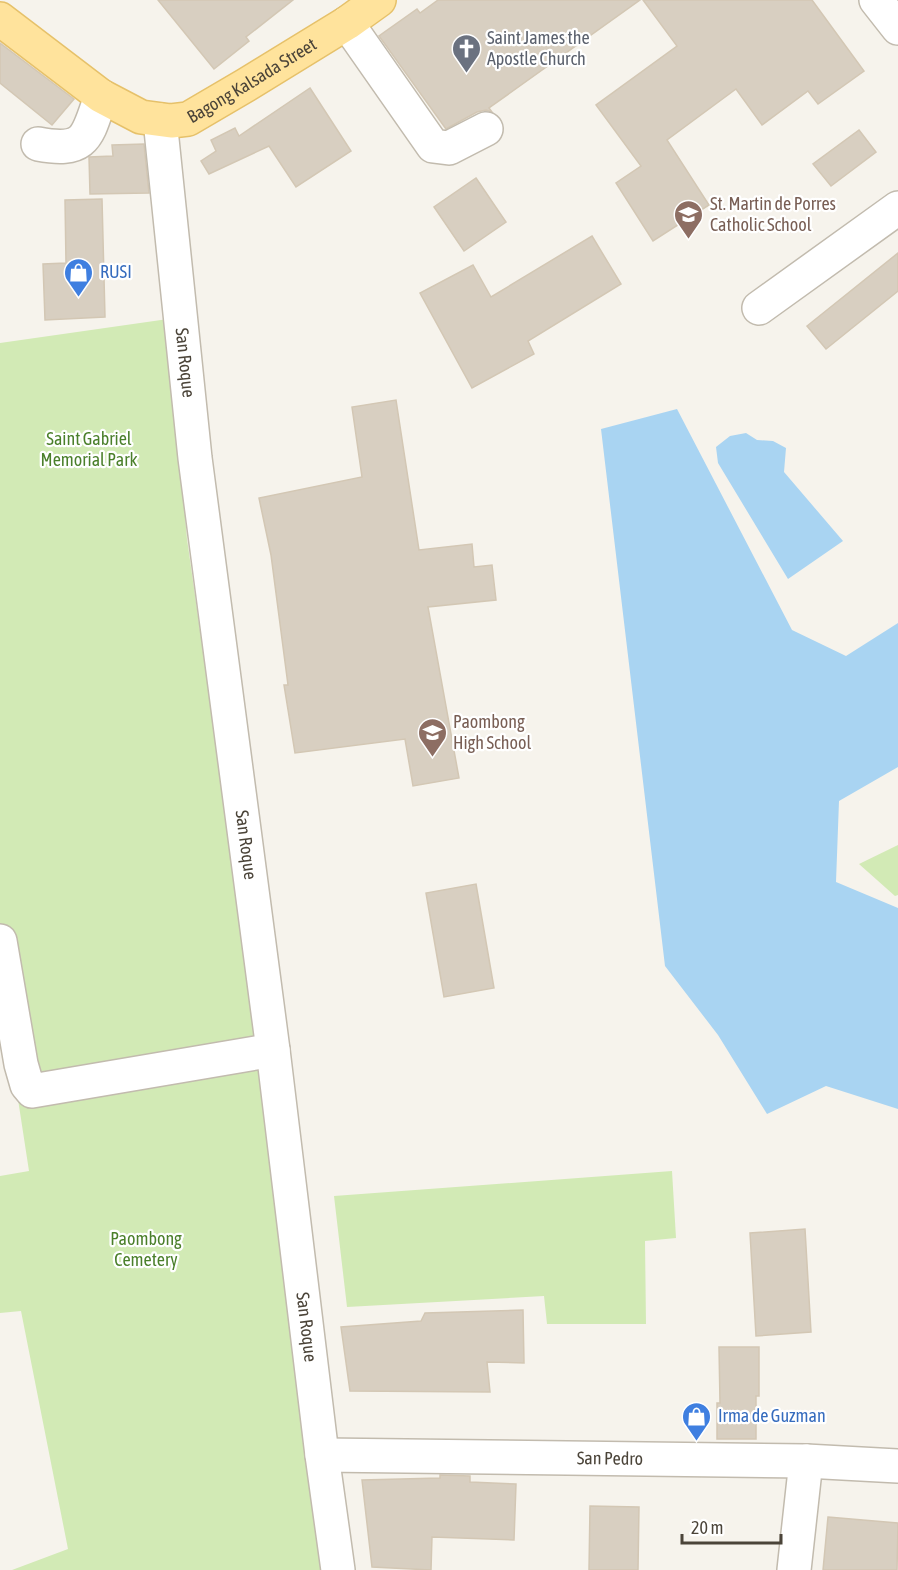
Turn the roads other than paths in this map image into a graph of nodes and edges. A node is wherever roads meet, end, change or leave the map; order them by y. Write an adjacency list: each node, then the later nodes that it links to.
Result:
1 (379, 0): 4 (main road, Bagong Kalsada Street)
2 (876, 0): 5 (street)
3 (0, 19): 6 (main road, Bagong Kalsada Street)
4 (347, 23): 7 (main road, Bagong Kalsada Street); 8 (street)
5 (898, 28)
6 (101, 96): 7 (main road, Bagong Kalsada Street); 9 (street)
7 (160, 120): 13 (street, San Roque)
8 (486, 129)
9 (38, 144)
10 (898, 207): 11 (street)
11 (759, 308)
12 (0, 940): 13 (street)
13 (273, 1050): 14 (street, San Roque)
14 (322, 1455): 15 (street, San Pedro); 17 (street, San Roque)
15 (806, 1461): 16 (street, San Pedro); 18 (street)
16 (898, 1466)
17 (338, 1570)
18 (795, 1570)

